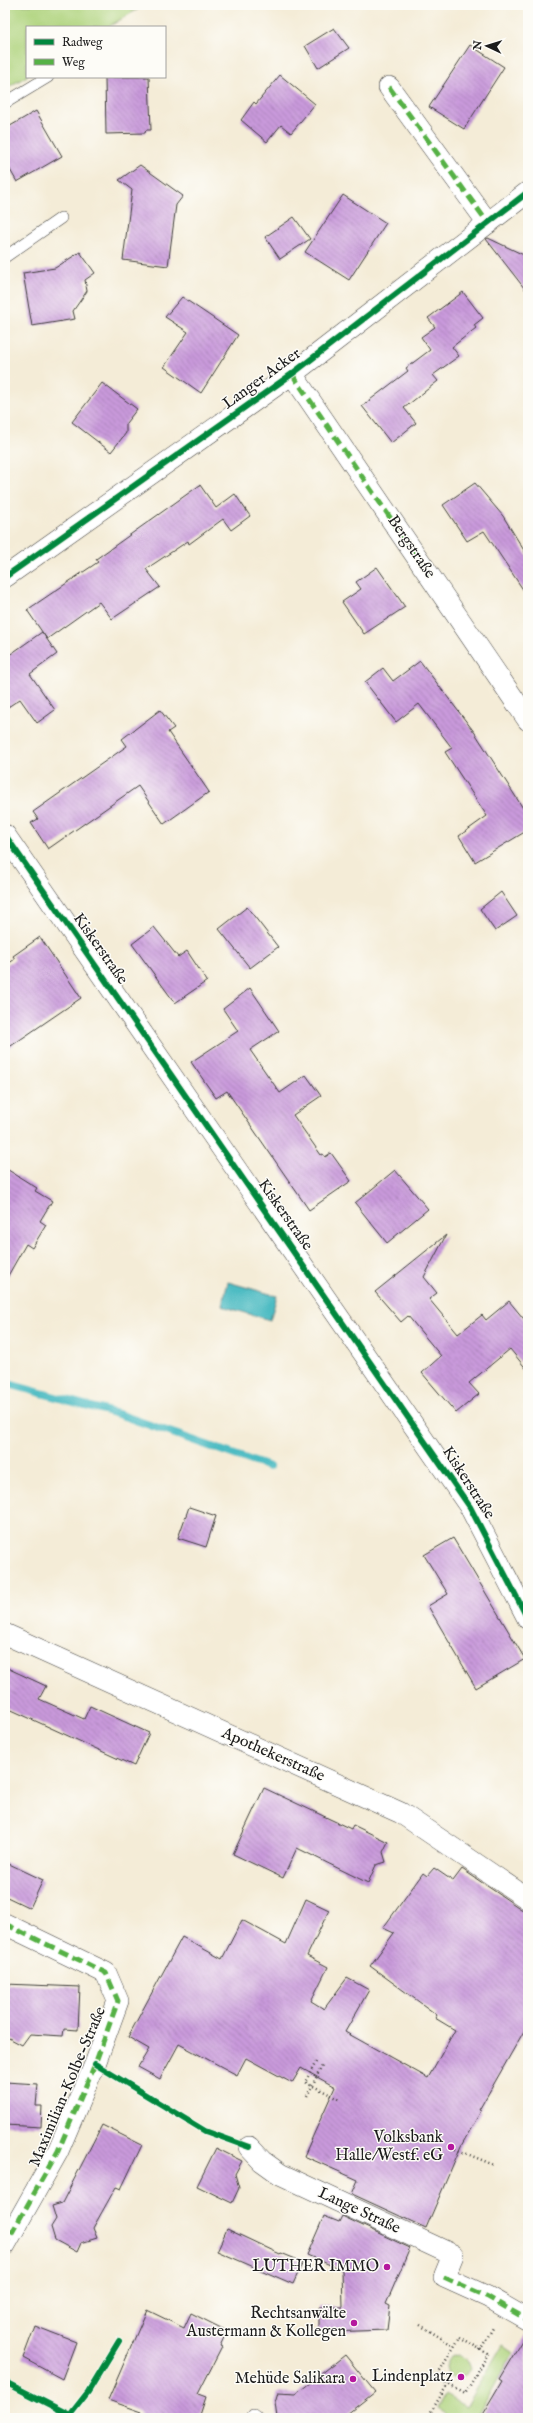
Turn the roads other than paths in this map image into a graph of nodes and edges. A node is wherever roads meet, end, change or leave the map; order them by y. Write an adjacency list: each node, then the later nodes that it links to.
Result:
1 (46, 78): 3 (lane)
2 (389, 87): 6 (street)
3 (5, 103)
4 (528, 192): 6 (street, Langer Acker)
5 (61, 218): 7 (lane)
6 (488, 223): 8 (street, Langer Acker)
7 (5, 257)
8 (292, 374): 9 (street, Langer Acker); 10 (street, Bergstraße)
9 (5, 577)
10 (528, 720)
11 (5, 835): 12 (street, Kiskerstraße)
12 (528, 1619)
13 (5, 1634): 14 (street, Apothekerstraße)
14 (528, 1899)
15 (5, 1924): 17 (street, Maximilian-Kolbe-Straße)
16 (250, 2147): 18 (street, Lange Straße)
17 (5, 2245)
18 (528, 2320)

